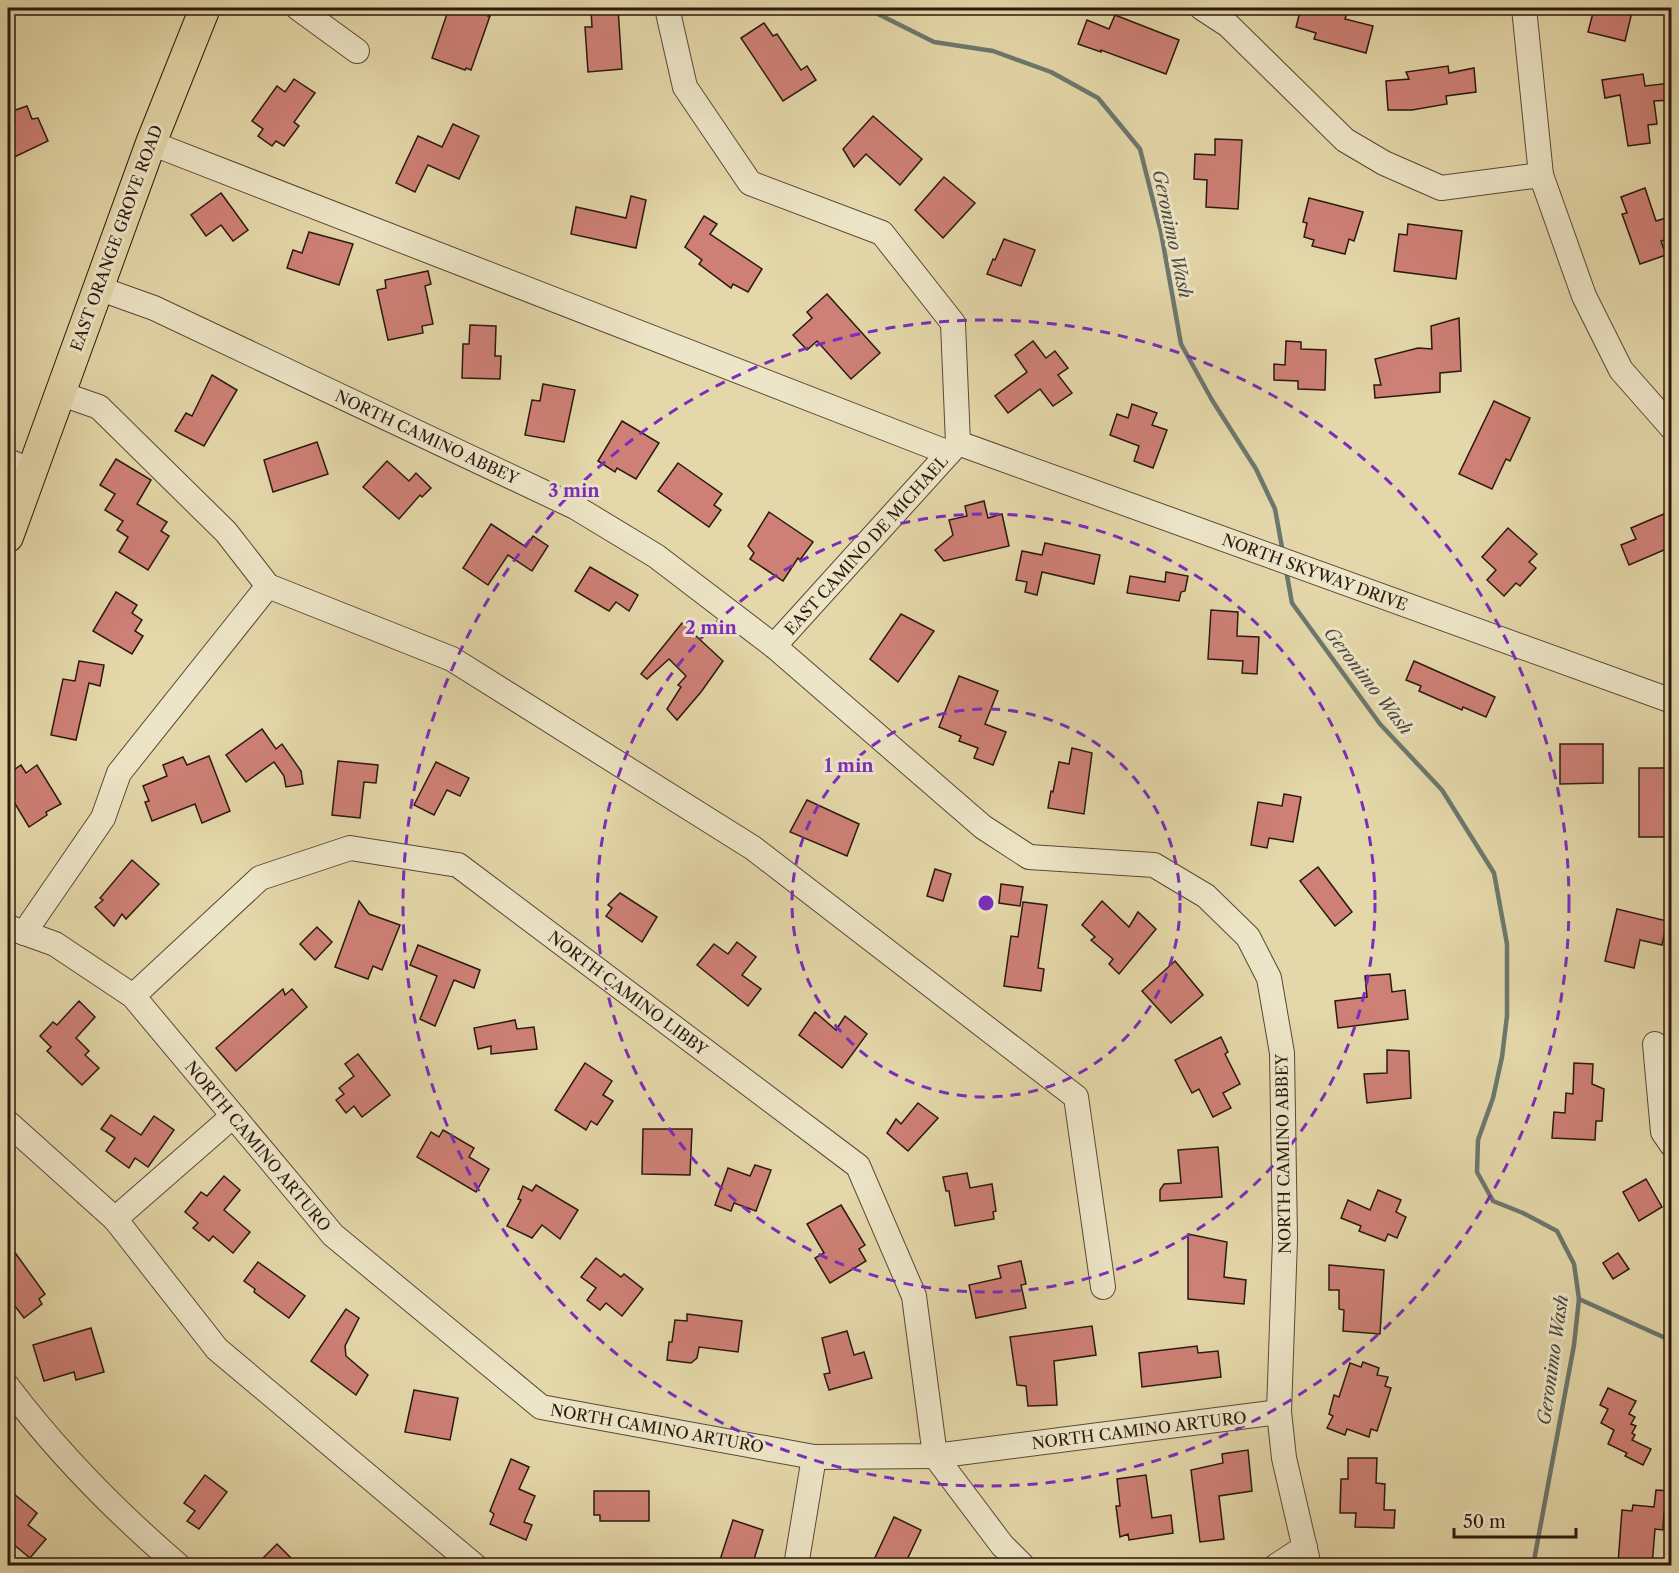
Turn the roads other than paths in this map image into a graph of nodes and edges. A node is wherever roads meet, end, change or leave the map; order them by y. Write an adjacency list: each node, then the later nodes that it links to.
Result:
1 (205, 8): 7 (main road, EAST ORANGE GROVE ROAD)
2 (298, 8): 6 (street)
3 (666, 8): 12 (street)
4 (1202, 8): 8 (street)
5 (1524, 8): 8 (street)
6 (357, 51)
7 (151, 143): 9 (main road, EAST ORANGE GROVE ROAD); 12 (street, NORTH SKYWAY DRIVE)
8 (1541, 175): 11 (street)
9 (98, 288): 10 (main road, EAST ORANGE GROVE ROAD); 16 (street, NORTH CAMINO ABBEY)
10 (59, 393): 13 (main road, EAST ORANGE GROVE ROAD); 15 (street)
11 (1671, 428)
12 (954, 448): 16 (street, EAST CAMINO DE MICHAEL); 17 (street, NORTH SKYWAY DRIVE)
13 (20, 466): 14 (main road, EAST ORANGE GROVE ROAD)
14 (8, 537)
15 (268, 586): 18 (street); 25 (street)
16 (774, 646): 27 (street, NORTH CAMINO ABBEY)
17 (1671, 701)
18 (16, 930): 19 (street, NORTH CAMINO ARTURO)
19 (133, 996): 21 (street, NORTH CAMINO ARTURO); 28 (street, NORTH CAMINO LIBBY)
20 (1655, 1044): 23 (street)
21 (233, 1116): 24 (street); 29 (street, NORTH CAMINO ARTURO)
22 (8, 1123): 24 (street)
23 (1671, 1145)
24 (115, 1219): 32 (street)
25 (1103, 1287)
26 (8, 1387): 31 (street)
27 (1279, 1412): 28 (street, NORTH CAMINO ARTURO); 30 (street, NORTH CAMINO ABBEY)
28 (935, 1456): 29 (street, NORTH CAMINO ARTURO); 34 (street)
29 (814, 1457): 33 (street)
30 (1307, 1556): 35 (street)
31 (179, 1566)
32 (475, 1566)
33 (796, 1566)
34 (1023, 1566)
35 (1276, 1566)

